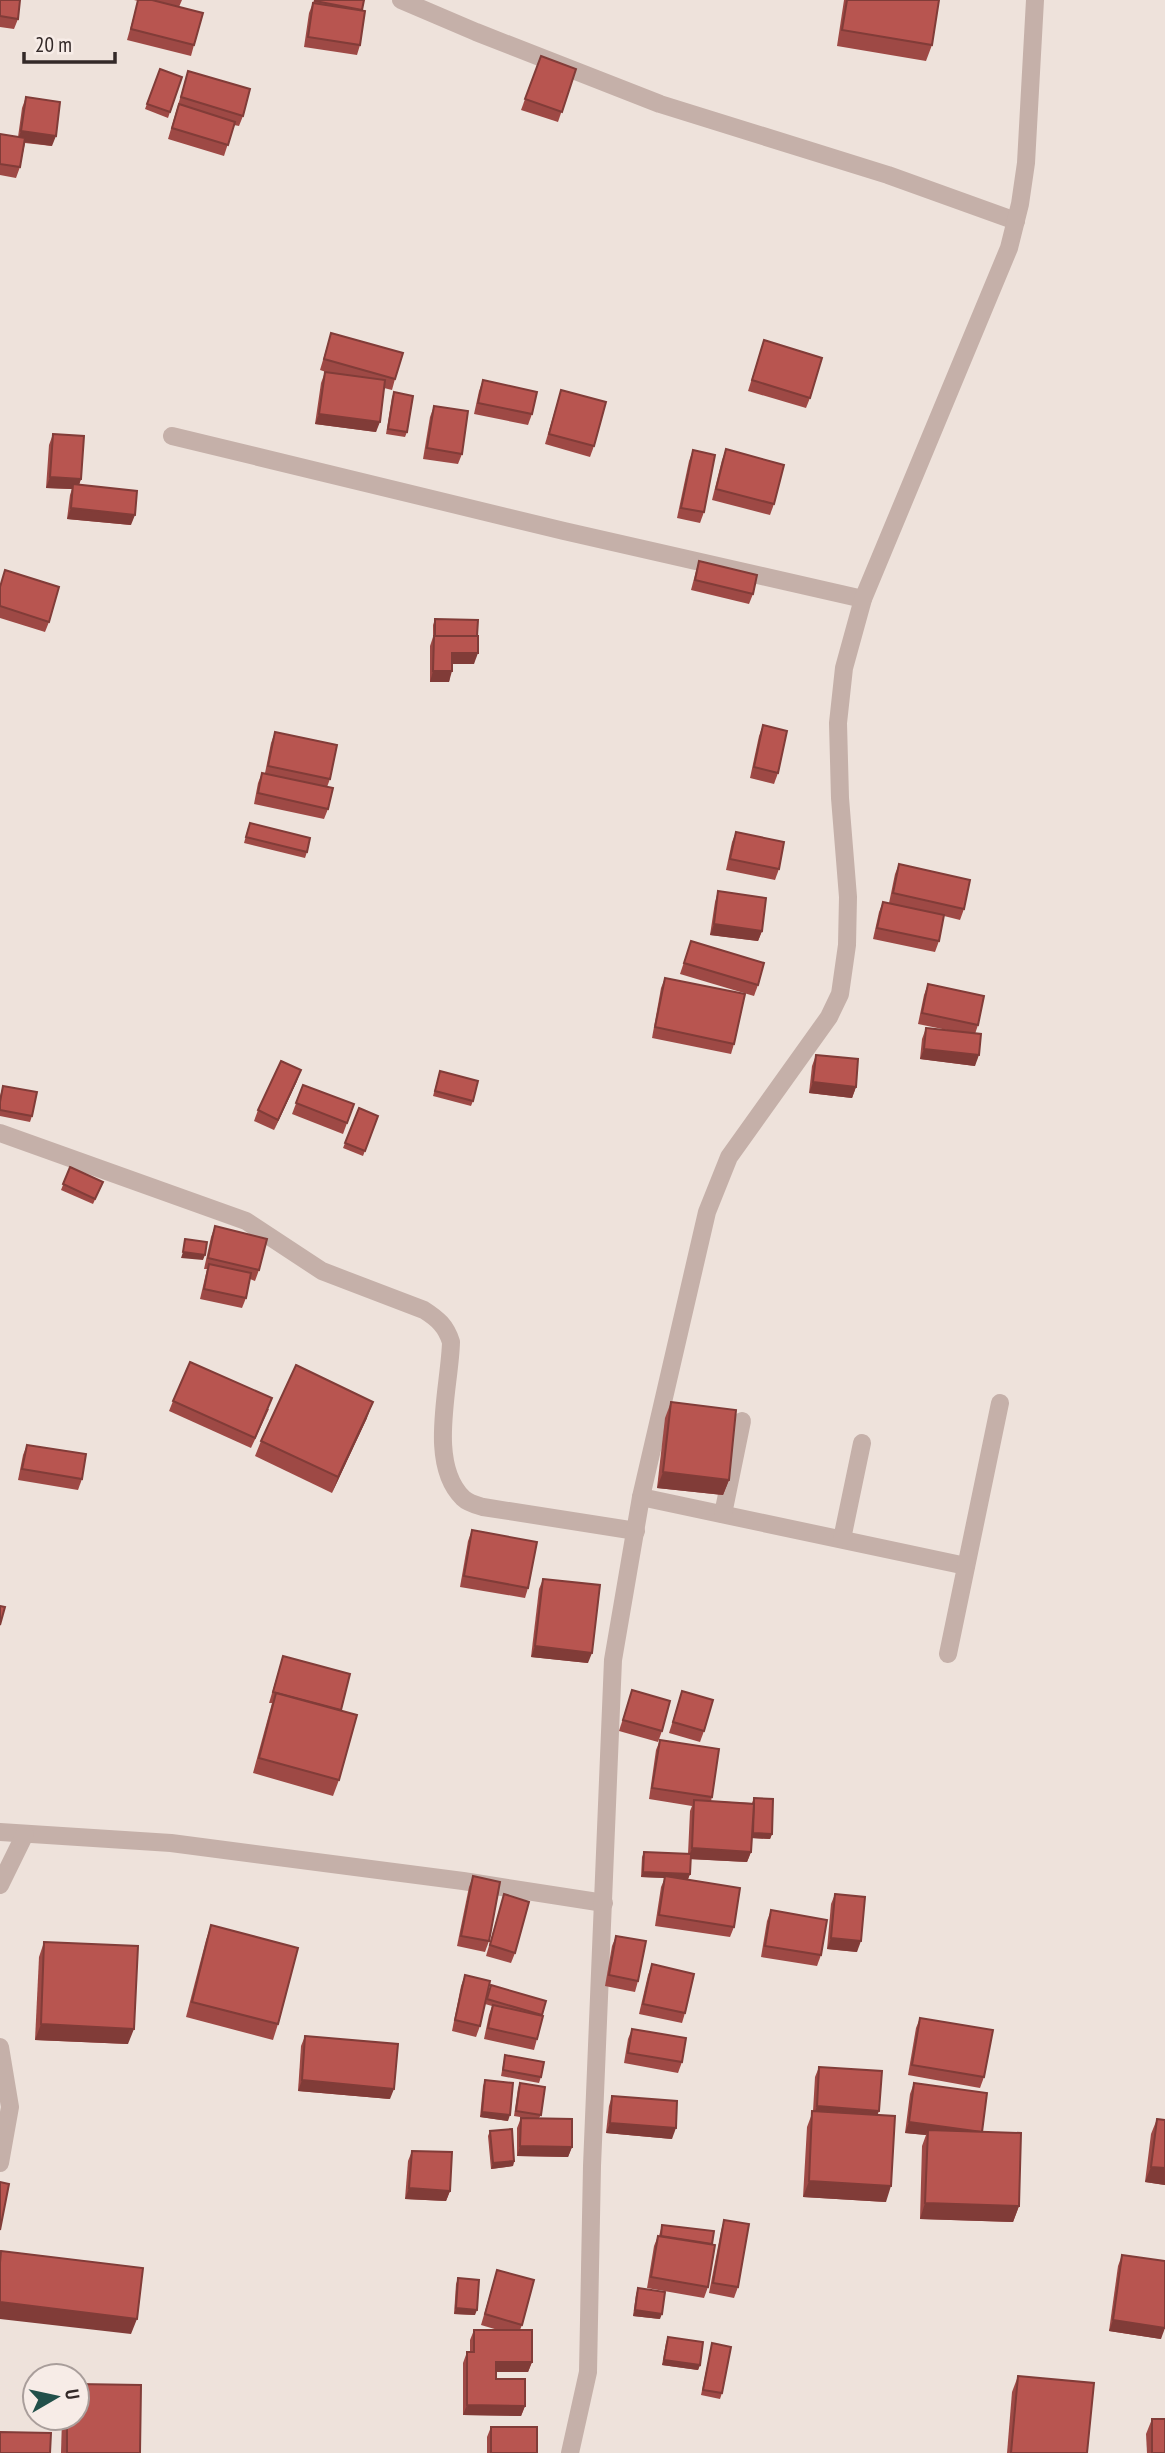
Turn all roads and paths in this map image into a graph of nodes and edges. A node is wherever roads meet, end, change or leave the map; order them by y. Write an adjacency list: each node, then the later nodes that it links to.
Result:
1 (401, 0): 3 (street)
2 (1035, 0): 3 (street)
3 (1016, 221): 5 (street)
4 (172, 436): 5 (street)
5 (863, 599): 10 (street)
6 (0, 1133): 12 (street)
7 (1000, 1403): 14 (street)
8 (742, 1421): 11 (street)
9 (862, 1443): 13 (street)
10 (641, 1497): 11 (street); 12 (street)
11 (723, 1514): 13 (street)
12 (636, 1531): 19 (street)
13 (842, 1539): 14 (street)
14 (966, 1566): 15 (street)
15 (948, 1654)
16 (0, 1832): 17 (street)
17 (25, 1834): 18 (street); 19 (street)
18 (0, 1885)
19 (604, 1903): 22 (street)
20 (0, 2047): 21 (street)
21 (0, 2163)
22 (570, 2453)

